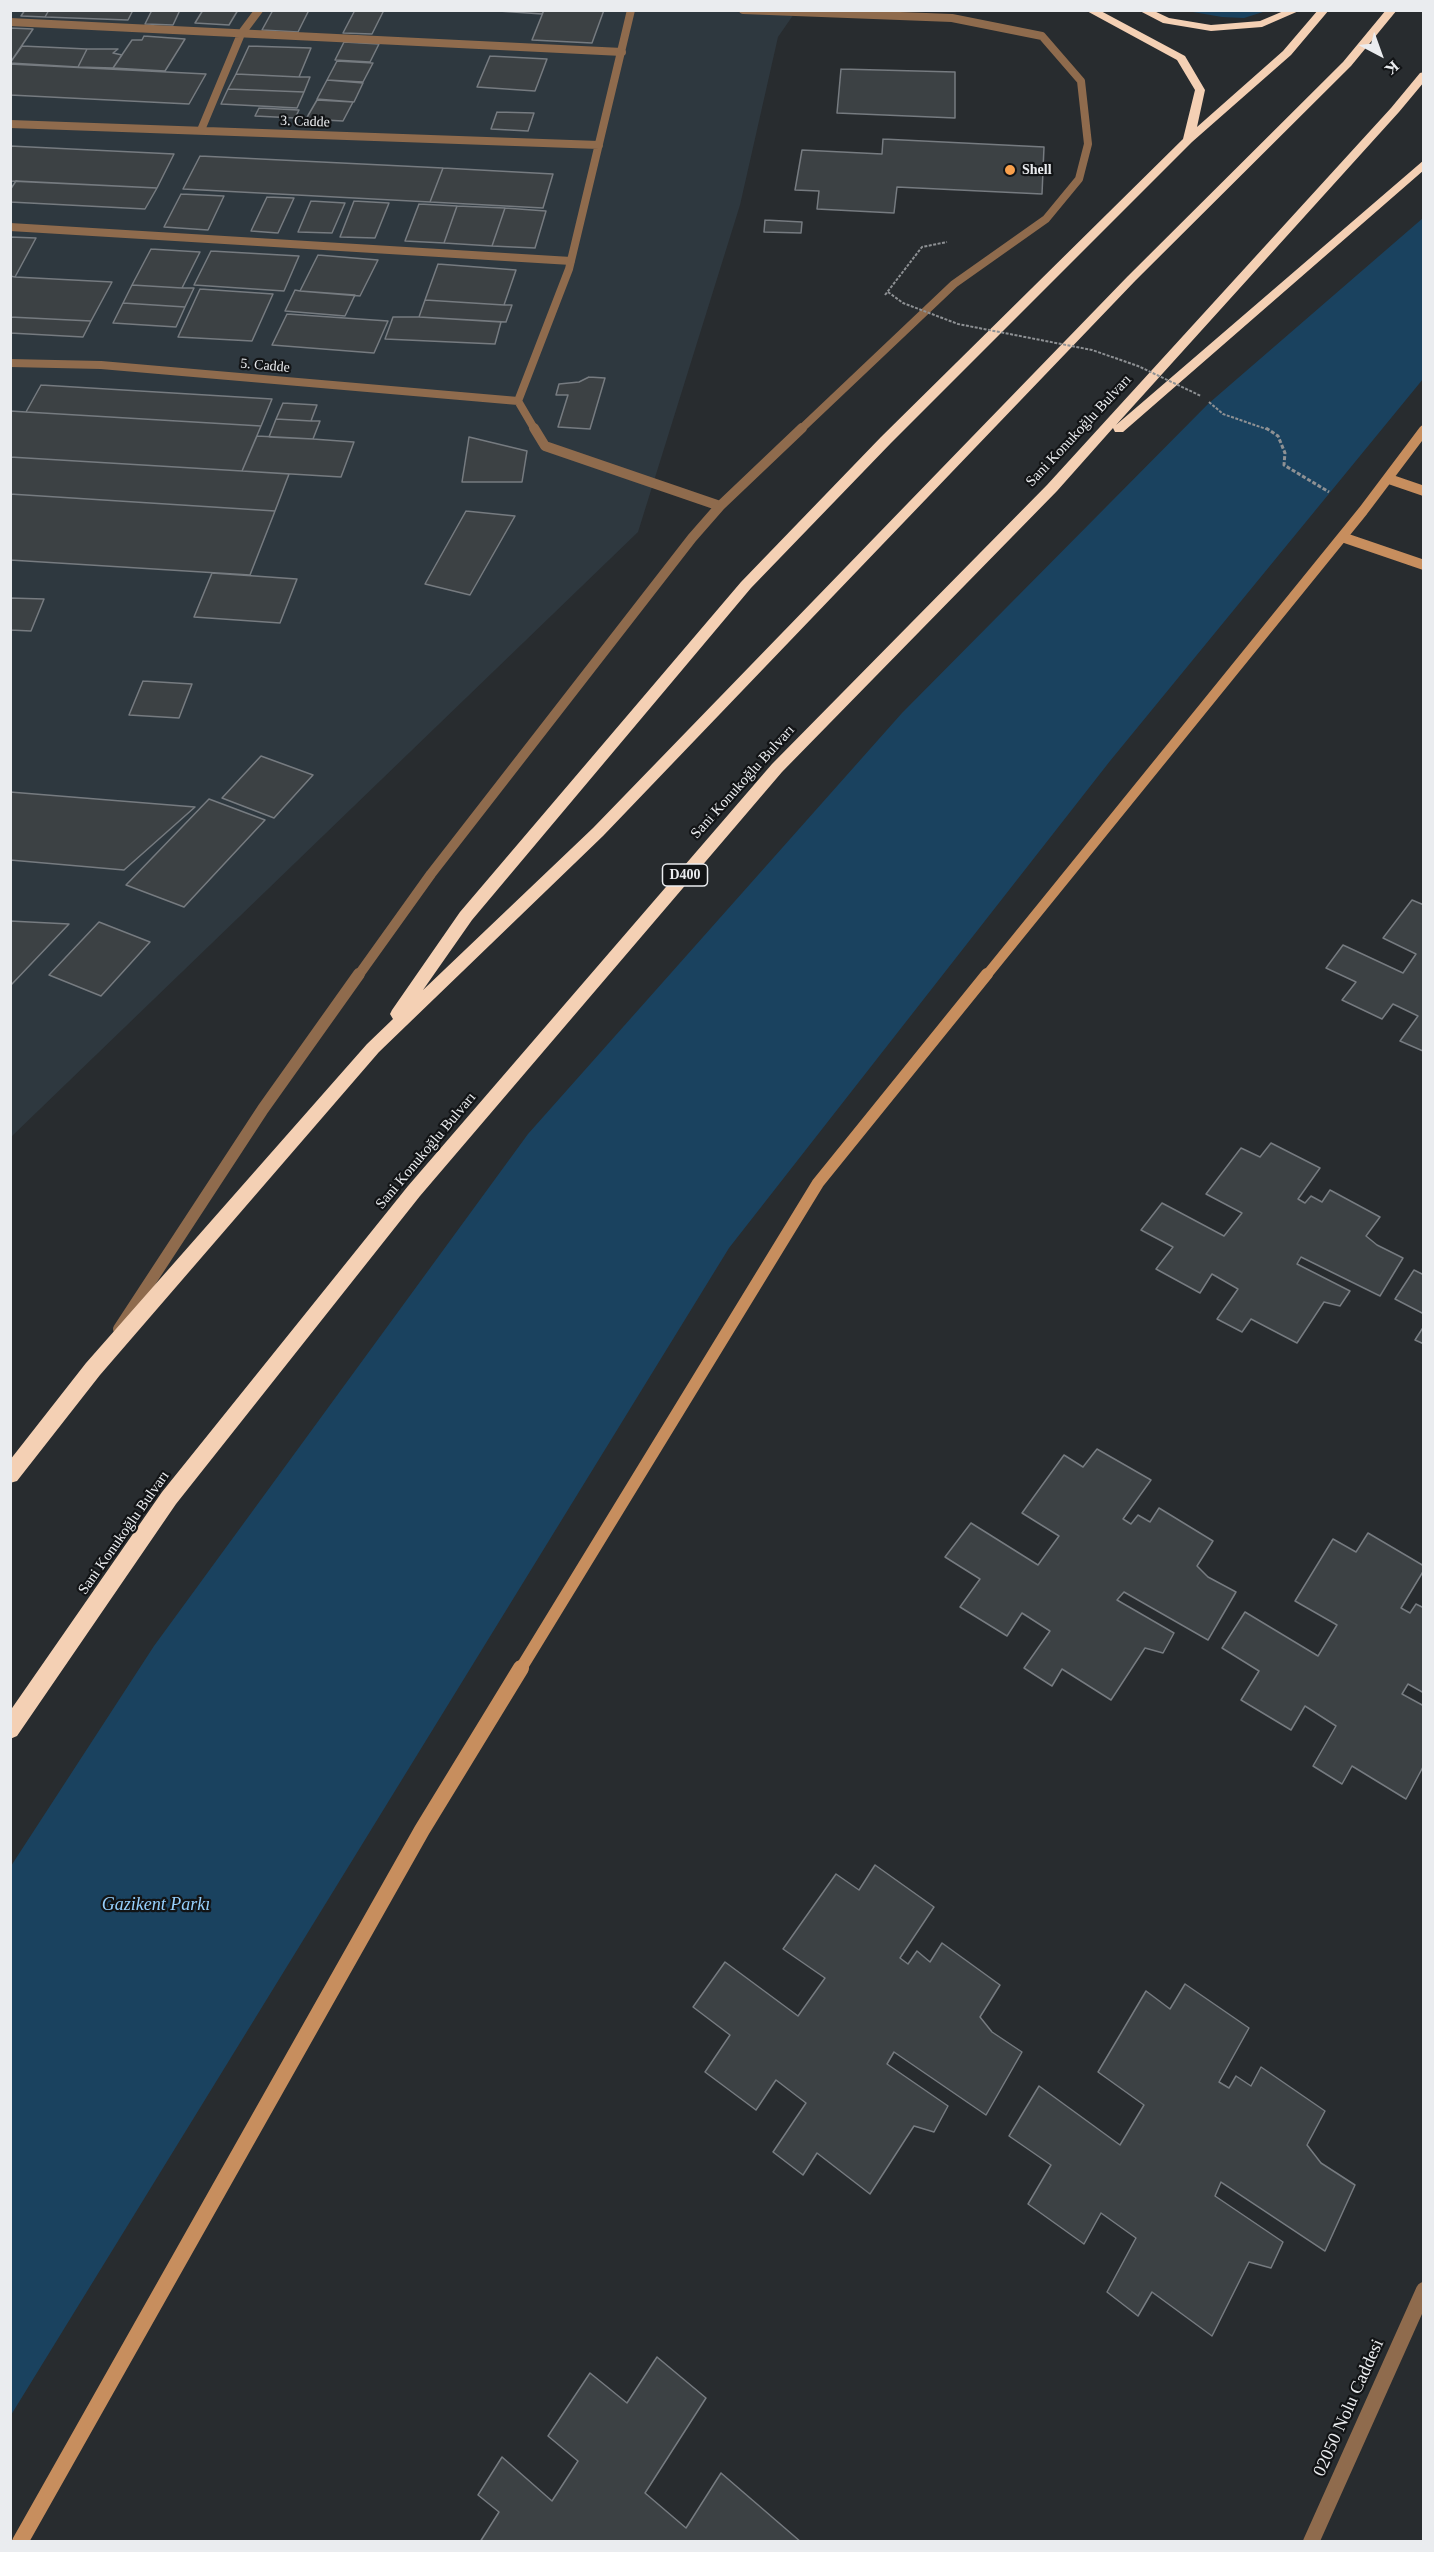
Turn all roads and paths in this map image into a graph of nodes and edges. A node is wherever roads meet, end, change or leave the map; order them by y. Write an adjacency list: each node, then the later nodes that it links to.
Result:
1 (258, 10): 10 (street)
2 (631, 10): 11 (street)
3 (743, 10): 29 (street)
4 (1089, 10): 15 (highway)
5 (1143, 10): 6 (highway)
6 (1296, 10)
7 (1324, 10): 15 (highway)
8 (1392, 10): 33 (highway)
9 (10, 22): 10 (street)
10 (241, 34): 11 (street); 14 (street)
11 (622, 52): 16 (street)
12 (1424, 75): 27 (highway, Sani Konukoğlu Bulvarı / D400)
13 (10, 124): 14 (street, 3. Cadde)
14 (201, 130): 16 (street, 3. Cadde)
15 (1188, 140): 33 (highway)
16 (599, 145): 21 (street)
17 (1424, 153): 19 (highway)
18 (1424, 163): 19 (highway)
19 (1397, 189): 27 (highway)
20 (10, 227): 21 (street)
21 (571, 261): 24 (street)
22 (888, 292): 30 (path, bridge)
23 (10, 363): 24 (street, 5. Cadde)
24 (518, 401): 29 (street)
25 (1424, 430): 26 (street)
26 (1389, 479): 28 (street); 30 (street)
27 (1052, 488): 36 (highway, Sani Konukoğlu Bulvarı / D400)
28 (1424, 491)
29 (720, 506): 34 (street)
30 (1363, 511): 31 (street)
31 (1342, 537): 32 (street); 38 (street)
32 (1424, 565)
33 (373, 1048): 34 (highway)
34 (93, 1369): 35 (highway)
35 (10, 1475)
36 (10, 1729)
37 (1424, 2290): 39 (street, 02050 Nolu Caddesi)
38 (20, 2541)
39 (1311, 2541)

